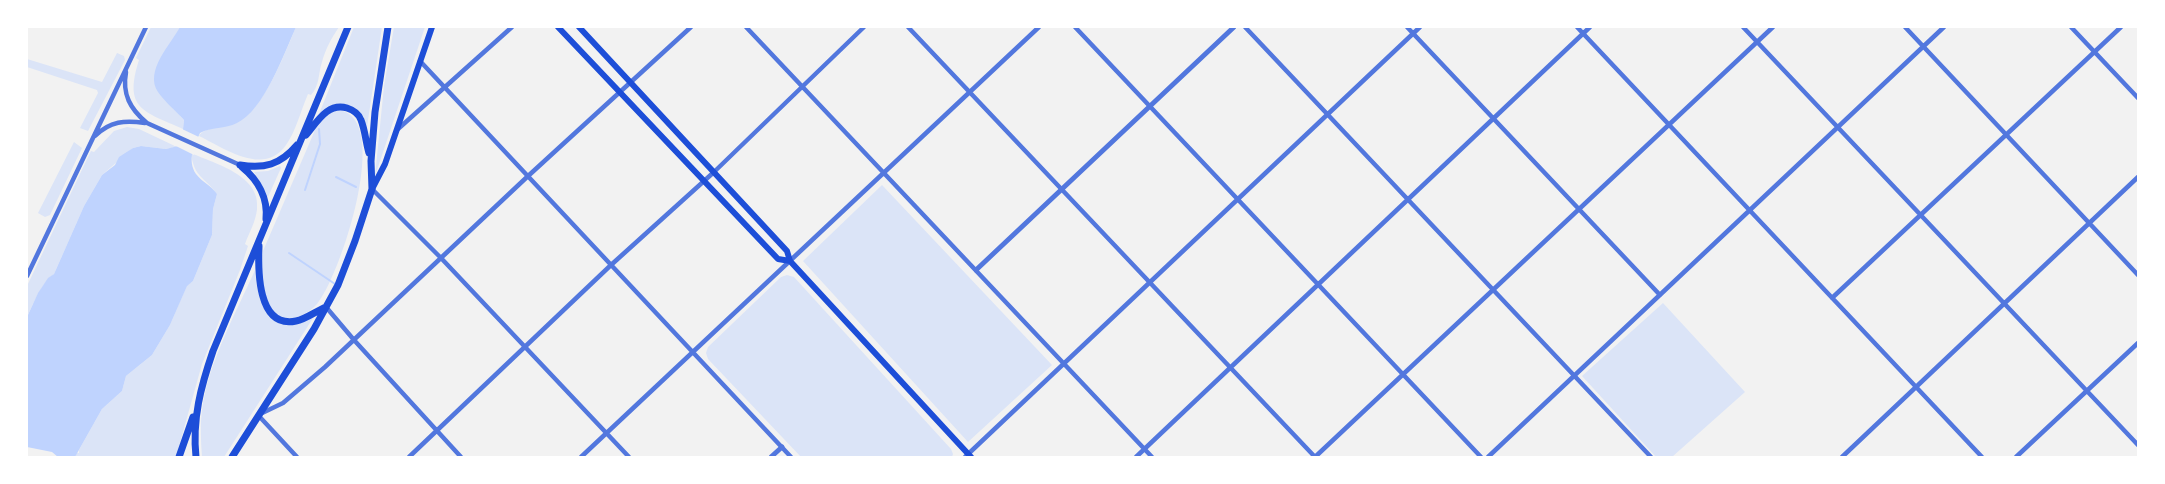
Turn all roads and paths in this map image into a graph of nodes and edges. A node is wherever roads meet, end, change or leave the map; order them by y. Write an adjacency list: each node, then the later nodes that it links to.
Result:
1 (146, 27): 32 (street)
2 (348, 27): 48 (main road)
3 (388, 27): 49 (main road)
4 (432, 27): 31 (main road)
5 (512, 27): 35 (street)
6 (558, 27): 36 (main road)
7 (579, 27): 33 (main road)
8 (691, 27): 33 (street)
9 (746, 27): 34 (street)
10 (864, 27): 34 (street)
11 (908, 27): 37 (street)
12 (1038, 27): 37 (street)
13 (1075, 27): 39 (street)
14 (1234, 27): 39 (street)
15 (1245, 27): 40 (street)
16 (1407, 27): 26 (street)
17 (1420, 27): 26 (street)
18 (1577, 27): 27 (street)
19 (1590, 27): 27 (street)
20 (1743, 27): 28 (street)
21 (1773, 27): 28 (street)
22 (1905, 27): 29 (street)
23 (1944, 27): 29 (street)
24 (2071, 27): 30 (street)
25 (2121, 27): 30 (street)
26 (1413, 34): 40 (street); 41 (street)
27 (1583, 34): 41 (street); 43 (street)
28 (1757, 42): 43 (street); 44 (street)
29 (1923, 46): 44 (street); 46 (street)
30 (2094, 52): 38 (street); 46 (street)
31 (420, 61): 35 (street); 45 (main road)
32 (128, 66): 42 (street); 47 (street)
33 (630, 82): 36 (street); 51 (main road)
34 (802, 87): 51 (street); 52 (street)
35 (445, 88): 45 (street); 53 (street)
36 (620, 92): 53 (street); 55 (main road)
37 (970, 92): 52 (street); 57 (street)
38 (2138, 98)
39 (1149, 106): 57 (street); 58 (street)
40 (1328, 114): 58 (street); 59 (street)
41 (1493, 119): 59 (street); 60 (street)
42 (147, 123): 47 (street); 50 (street)
43 (1669, 125): 60 (street); 61 (street)
44 (1838, 127): 61 (street); 62 (street)
45 (396, 131): 56 (main road)
46 (2006, 135): 62 (street); 63 (street)
47 (91, 140): 71 (street)
48 (301, 140): 49 (main road); 50 (main road); 64 (main road)
49 (371, 161): 56 (main road)
50 (240, 165): 64 (main road)
51 (714, 172): 55 (street); 67 (main road)
52 (884, 173): 67 (street); 69 (street)
53 (527, 177): 66 (street); 68 (street)
54 (2138, 177): 63 (street)
55 (704, 181): 67 (main road); 68 (street)
56 (372, 189): 66 (street); 78 (main road)
57 (1062, 189): 69 (street); 72 (street)
58 (1238, 199): 72 (street); 73 (street)
59 (1408, 199): 73 (street); 74 (street)
60 (1578, 209): 74 (street); 75 (street)
61 (1750, 210): 75 (street); 76 (street)
62 (1920, 215): 76 (street); 77 (street)
63 (2089, 223): 70 (street); 77 (street)
64 (264, 227): 65 (main road)
65 (259, 241): 78 (main road); 89 (main road)
66 (441, 258): 79 (street); 81 (street)
67 (790, 261): 82 (street); 96 (main road)
68 (611, 265): 81 (street); 82 (street)
69 (976, 270): 83 (street)
70 (2138, 275)
71 (27, 276)
72 (1150, 282): 83 (street); 84 (street)
73 (1318, 284): 84 (street); 85 (street)
74 (1493, 289): 85 (street); 86 (street)
75 (1659, 295): 86 (street)
76 (1832, 298): 87 (street)
77 (2004, 303): 87 (street); 88 (street)
78 (326, 307): 79 (street); 90 (main road)
79 (354, 340): 90 (street); 91 (street)
80 (2138, 343): 88 (street)
81 (524, 347): 91 (street); 92 (street)
82 (693, 352): 92 (street); 94 (street)
83 (1064, 363): 95 (street); 96 (street)
84 (1231, 367): 95 (street); 109 (street)
85 (1403, 374): 109 (street); 110 (street)
86 (1574, 375): 111 (street); 112 (street)
87 (1916, 387): 113 (street); 114 (street)
88 (2087, 391): 93 (street); 115 (street)
89 (197, 403): 97 (main road); 98 (main road)
90 (258, 415): 99 (main road); 100 (street)
91 (437, 431): 101 (street); 102 (street)
92 (606, 434): 103 (street); 104 (street)
93 (2138, 445)
94 (782, 447): 105 (street); 106 (street)
95 (1144, 449): 107 (street); 108 (street)
96 (968, 456)
97 (179, 457)
98 (196, 457)
99 (232, 457)
100 (297, 457)
101 (409, 457)
102 (461, 457)
103 (581, 457)
104 (629, 457)
105 (771, 457)
106 (791, 457)
107 (1136, 457)
108 (1152, 457)
109 (1316, 457)
110 (1481, 457)
111 (1488, 457)
112 (1651, 457)
113 (1842, 457)
114 (1982, 457)
115 (2016, 457)

